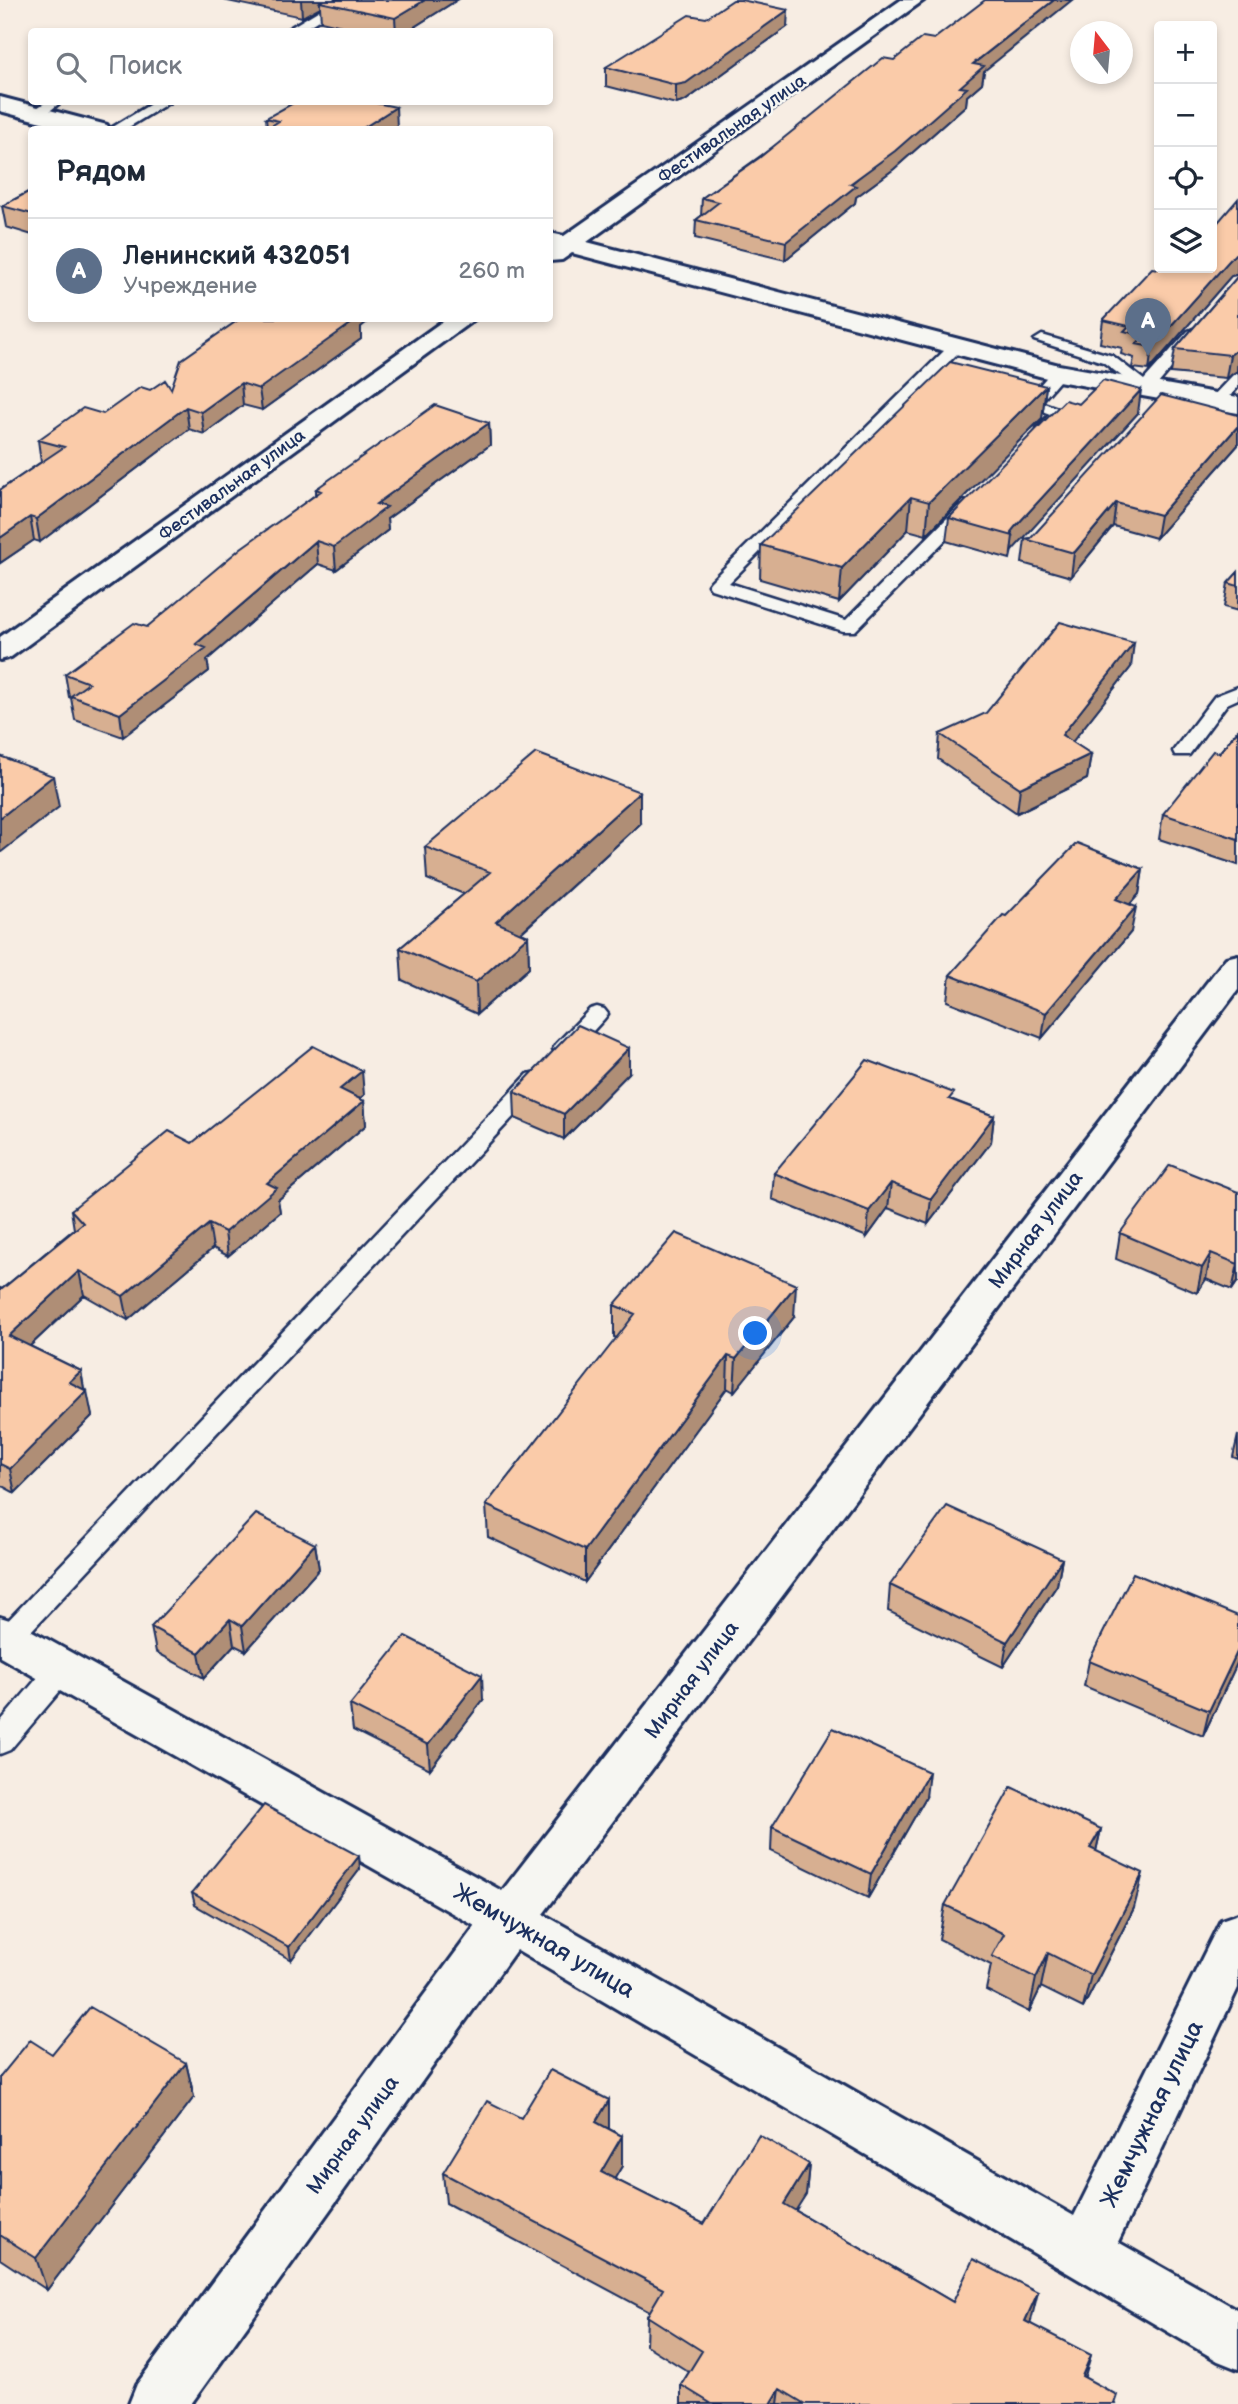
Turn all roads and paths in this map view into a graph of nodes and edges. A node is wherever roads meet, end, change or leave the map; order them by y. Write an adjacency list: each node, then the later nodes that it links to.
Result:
1 (345, 0): 3 (lane)
2 (914, 0): 9 (street, Фестивальная улица)
3 (296, 28)
4 (0, 104): 6 (street)
5 (158, 105): 8 (lane)
6 (45, 108): 7 (street)
7 (89, 126)
8 (121, 126)
9 (555, 247): 13 (street)
10 (1204, 320): 16 (lane)
11 (458, 322): 20 (street, Фестивальная улица)
12 (1042, 340): 16 (lane)
13 (955, 348): 14 (street); 19 (lane)
14 (1058, 373): 16 (street); 18 (lane)
15 (1238, 378): 17 (lane)
16 (1157, 395): 17 (street)
17 (1228, 403)
18 (1032, 442)
19 (984, 490)
20 (0, 652)
21 (1238, 692): 22 (lane)
22 (1182, 751)
23 (1238, 966): 28 (street, Мирная улица)
24 (597, 1014): 25 (lane)
25 (4, 1637): 26 (street, Жемчужная улица)
26 (61, 1670): 27 (lane); 28 (street, Жемчужная улица)
27 (0, 1742)
28 (509, 1920): 30 (street, Жемчужная улица); 32 (street, Мирная улица)
29 (1238, 1936): 30 (street, Жемчужная улица)
30 (1084, 2253): 31 (street, Жемчужная улица)
31 (1238, 2341)
32 (157, 2404)

